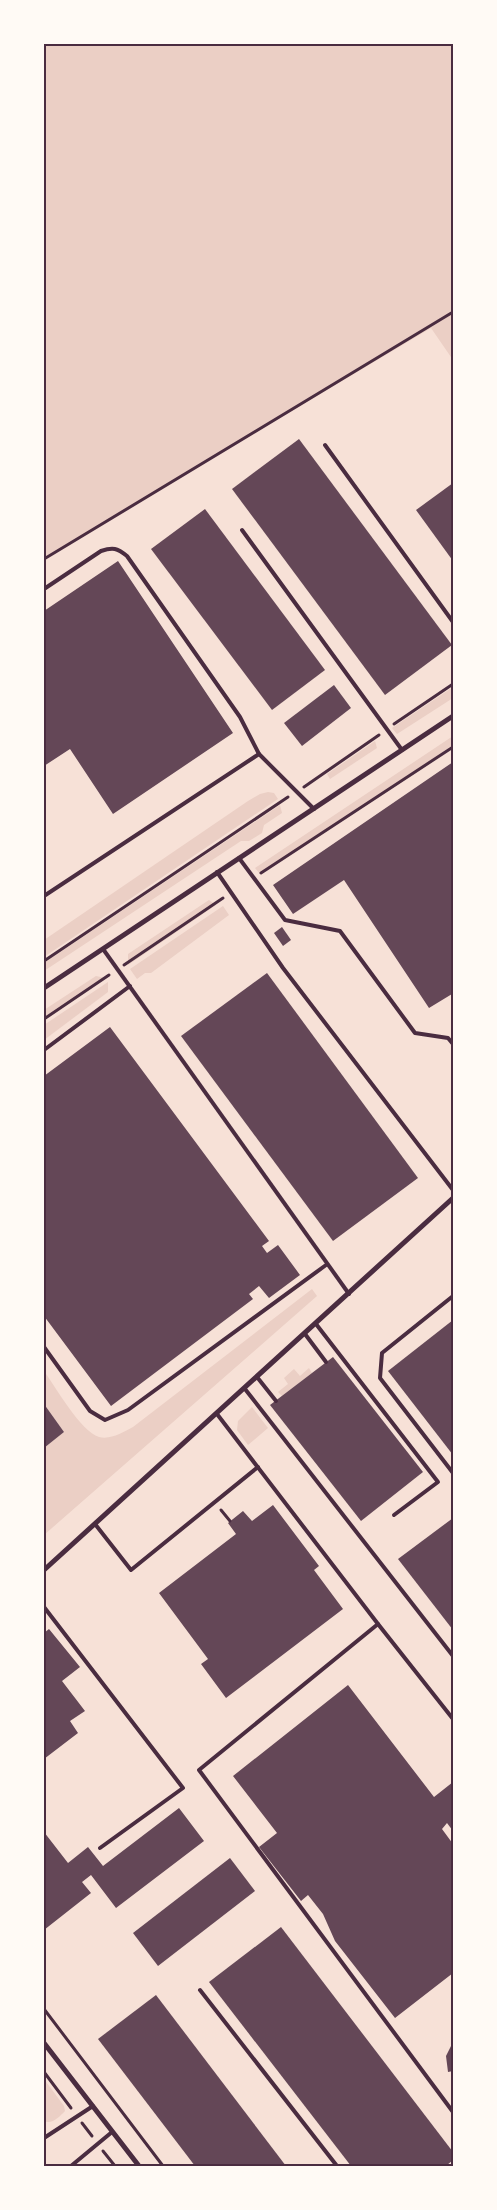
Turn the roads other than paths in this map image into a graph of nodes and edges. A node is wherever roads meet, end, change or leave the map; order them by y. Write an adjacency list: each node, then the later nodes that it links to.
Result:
1 (325, 445): 4 (lane)
2 (242, 530): 6 (lane)
3 (44, 589): 7 (lane)
4 (453, 622)
5 (453, 716): 6 (street)
6 (402, 750): 8 (street)
7 (259, 754): 8 (lane); 11 (lane)
8 (314, 809): 9 (street)
9 (239, 858): 10 (street); 15 (lane)
10 (217, 872): 12 (street); 17 (lane)
11 (44, 896)
12 (103, 949): 13 (lane); 14 (street)
13 (130, 986): 16 (lane); 19 (lane)
14 (44, 988)
15 (453, 1044)
16 (44, 1050)
17 (453, 1190)
18 (453, 1198): 20 (street)
19 (326, 1265): 20 (lane); 24 (lane)
20 (349, 1294): 22 (street)
21 (453, 1296): 31 (lane)
22 (316, 1324): 23 (street); 32 (lane)
23 (305, 1334): 25 (lane); 26 (street)
24 (44, 1347)
25 (326, 1362)
26 (258, 1377): 27 (street); 28 (lane)
27 (245, 1389): 29 (street); 37 (lane)
28 (276, 1401)
29 (217, 1414): 30 (lane); 33 (street)
30 (258, 1467): 33 (lane); 36 (lane)
31 (453, 1473)
32 (394, 1515)
33 (95, 1524): 34 (street)
34 (44, 1570)
35 (44, 1607): 39 (lane)
36 (378, 1624): 38 (lane); 43 (lane)
37 (453, 1656)
38 (453, 1719)
39 (100, 1848)
40 (200, 1990): 48 (lane)
41 (44, 2043): 42 (street)
42 (92, 2106): 44 (street); 45 (lane)
43 (453, 2112)
44 (112, 2132): 46 (lane); 47 (street)
45 (44, 2138)
46 (70, 2166)
47 (138, 2166)
48 (338, 2166)

